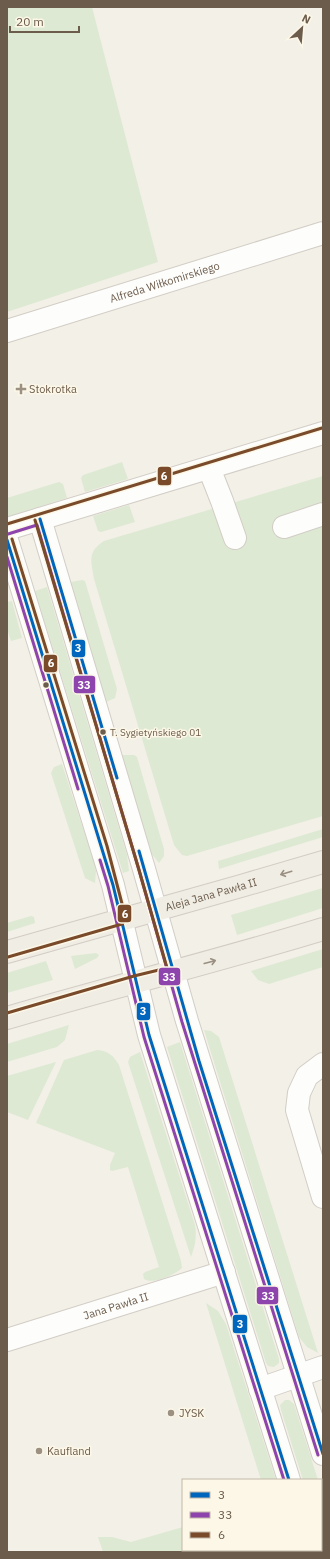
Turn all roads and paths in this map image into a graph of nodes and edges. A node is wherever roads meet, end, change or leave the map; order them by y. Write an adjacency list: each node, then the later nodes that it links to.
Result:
1 (323, 233): 2 (street, Alfreda Wiłkomirskiego)
2 (7, 331)
3 (323, 433): 4 (street)
4 (209, 468): 6 (street); 9 (street)
5 (323, 514): 7 (street)
6 (40, 519): 8 (street); 12 (street)
7 (284, 527)
8 (7, 530)
9 (235, 538)
10 (7, 540): 13 (street)
11 (323, 862): 12 (main road, Aleja Jana Pawła II, one-way to 12)
12 (155, 910): 13 (main road, Aleja Jana Pawła II); 16 (street)
13 (121, 919): 15 (main road, Aleja Jana Pawła II); 17 (street)
14 (323, 929): 16 (main road, one-way to 14)
15 (7, 952)
16 (173, 972): 17 (main road); 24 (street)
17 (135, 981): 18 (main road); 21 (street)
18 (7, 1018)
19 (323, 1064): 20 (street)
20 (323, 1196)
21 (224, 1272): 22 (street, Jana Pawła II); 25 (street)
22 (7, 1340)
23 (323, 1367): 24 (street)
24 (298, 1376): 25 (street); 26 (street)
25 (260, 1388): 27 (street)
26 (323, 1454)
27 (289, 1479)

